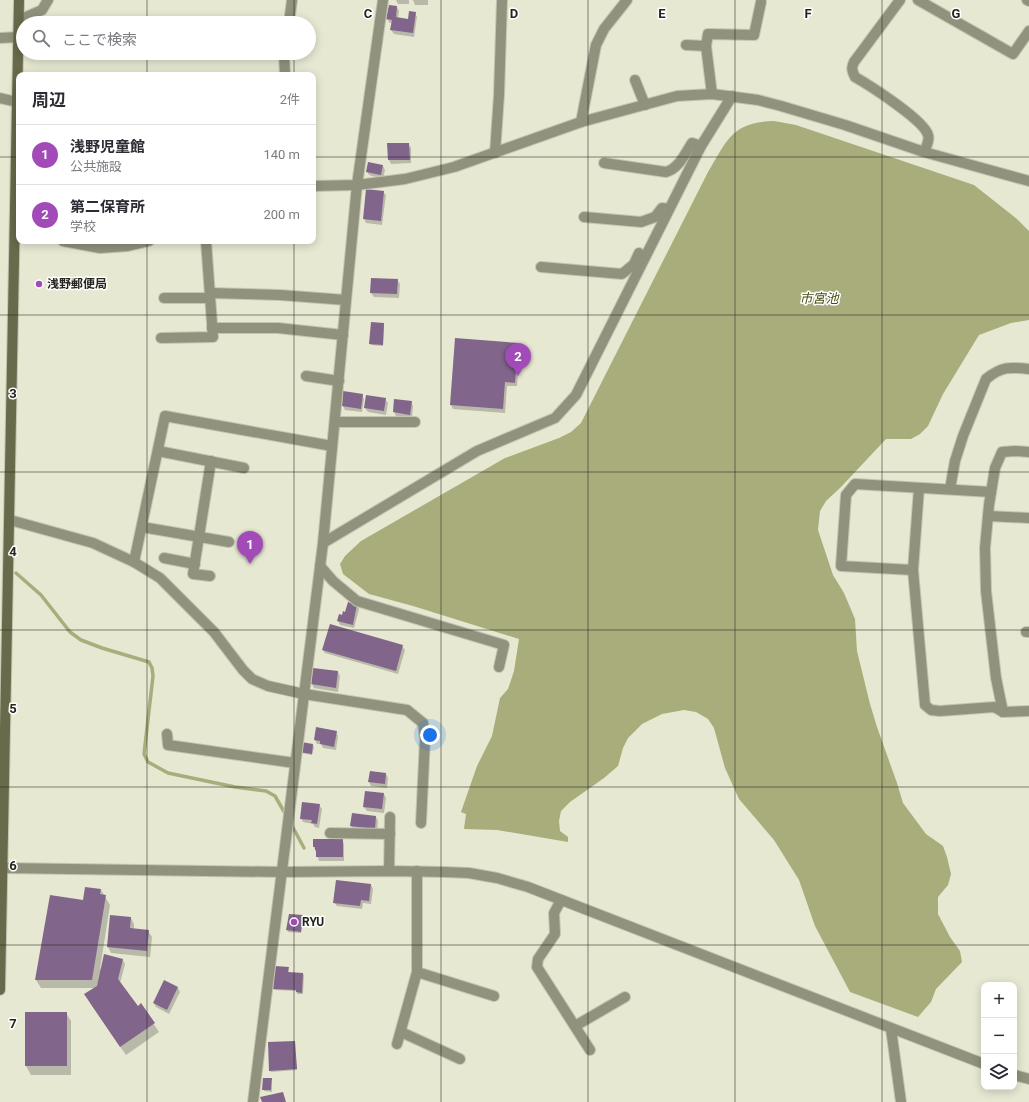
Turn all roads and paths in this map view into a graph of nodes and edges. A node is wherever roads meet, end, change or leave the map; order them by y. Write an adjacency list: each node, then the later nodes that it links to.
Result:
1 (20, 0): 10 (main road)
2 (48, 0): 11 (street)
3 (292, 0): 12 (street)
4 (383, 0): 35 (street)
5 (502, 0): 31 (street)
6 (627, 0): 28 (street)
7 (900, 0): 30 (street)
8 (918, 0): 13 (street)
9 (761, 2): 17 (street)
10 (19, 16)
11 (28, 16)
12 (290, 16)
13 (1029, 31)
14 (16, 37): 15 (street)
15 (0, 38)
16 (686, 45): 17 (street)
17 (706, 46): 23 (street)
18 (18, 60): 20 (main road)
19 (284, 60): 21 (street)
20 (18, 72)
21 (285, 72)
22 (635, 80): 27 (street)
23 (712, 94): 24 (street); 27 (street)
24 (732, 96): 29 (street); 30 (street)
25 (0, 98): 26 (street)
26 (16, 102)
27 (645, 105): 28 (street)
28 (581, 122): 31 (street)
29 (701, 146): 32 (street); 36 (street)
30 (924, 152): 33 (street)
31 (495, 153): 35 (street)
32 (604, 163)
33 (1029, 181)
34 (316, 186): 35 (street)
35 (357, 186): 47 (street)
36 (669, 209): 37 (street); 43 (street)
37 (584, 217)
38 (17, 244): 66 (main road)
39 (93, 244): 42 (street)
40 (136, 244): 42 (street)
41 (206, 244): 45 (street)
42 (103, 245)
43 (647, 253): 44 (street); 70 (street)
44 (541, 267)
45 (210, 295): 46 (street); 47 (street); 48 (street)
46 (164, 298)
47 (346, 300): 49 (street)
48 (212, 328): 49 (street); 50 (street)
49 (343, 335): 53 (street)
50 (161, 338)
51 (1029, 369): 62 (street)
52 (306, 376): 53 (street)
53 (339, 381): 54 (street)
54 (335, 422): 55 (street); 56 (street)
55 (415, 422)
56 (332, 446): 57 (street); 70 (street)
57 (158, 451): 59 (street); 67 (street)
58 (1029, 452): 63 (street)
59 (211, 461): 60 (street); 68 (street)
60 (244, 468)
61 (919, 488): 62 (street); 75 (street); 75 (street)
62 (950, 489): 63 (street)
63 (991, 492): 64 (street)
64 (988, 516): 65 (street); 80 (street)
65 (1029, 518)
66 (7, 523): 72 (street); 84 (main road)
67 (142, 527): 68 (street); 72 (street)
68 (198, 537): 69 (street); 73 (street)
69 (229, 542)
70 (323, 543): 74 (street)
71 (164, 558): 73 (street)
72 (134, 562): 78 (street)
73 (194, 564): 76 (street)
74 (320, 566): 77 (street); 78 (street)
75 (913, 570): 80 (street)
76 (210, 576)
77 (499, 667)
78 (304, 694): 82 (street); 85 (street)
79 (1029, 711): 80 (street)
80 (1003, 712)
81 (167, 734): 82 (street)
82 (296, 763): 91 (street)
83 (390, 817): 87 (street)
84 (2, 821): 88 (main road)
85 (421, 823)
86 (330, 833): 87 (street)
87 (390, 834): 89 (street)
88 (1, 868): 91 (street); 94 (main road)
89 (389, 871): 90 (street); 91 (street)
90 (417, 871): 92 (street); 93 (street)
91 (282, 872): 106 (street)
92 (561, 900): 97 (street); 98 (street)
93 (417, 972): 95 (street); 99 (street)
94 (0, 990)
95 (494, 996)
96 (625, 997): 97 (street)
97 (575, 1026): 101 (street)
98 (891, 1029): 103 (street); 107 (street)
99 (401, 1032): 100 (street); 102 (street)
100 (397, 1044)
101 (590, 1050)
102 (460, 1059)
103 (981, 1063)
104 (1017, 1076): 105 (street)
105 (1029, 1079)
106 (253, 1102)
107 (901, 1102)

